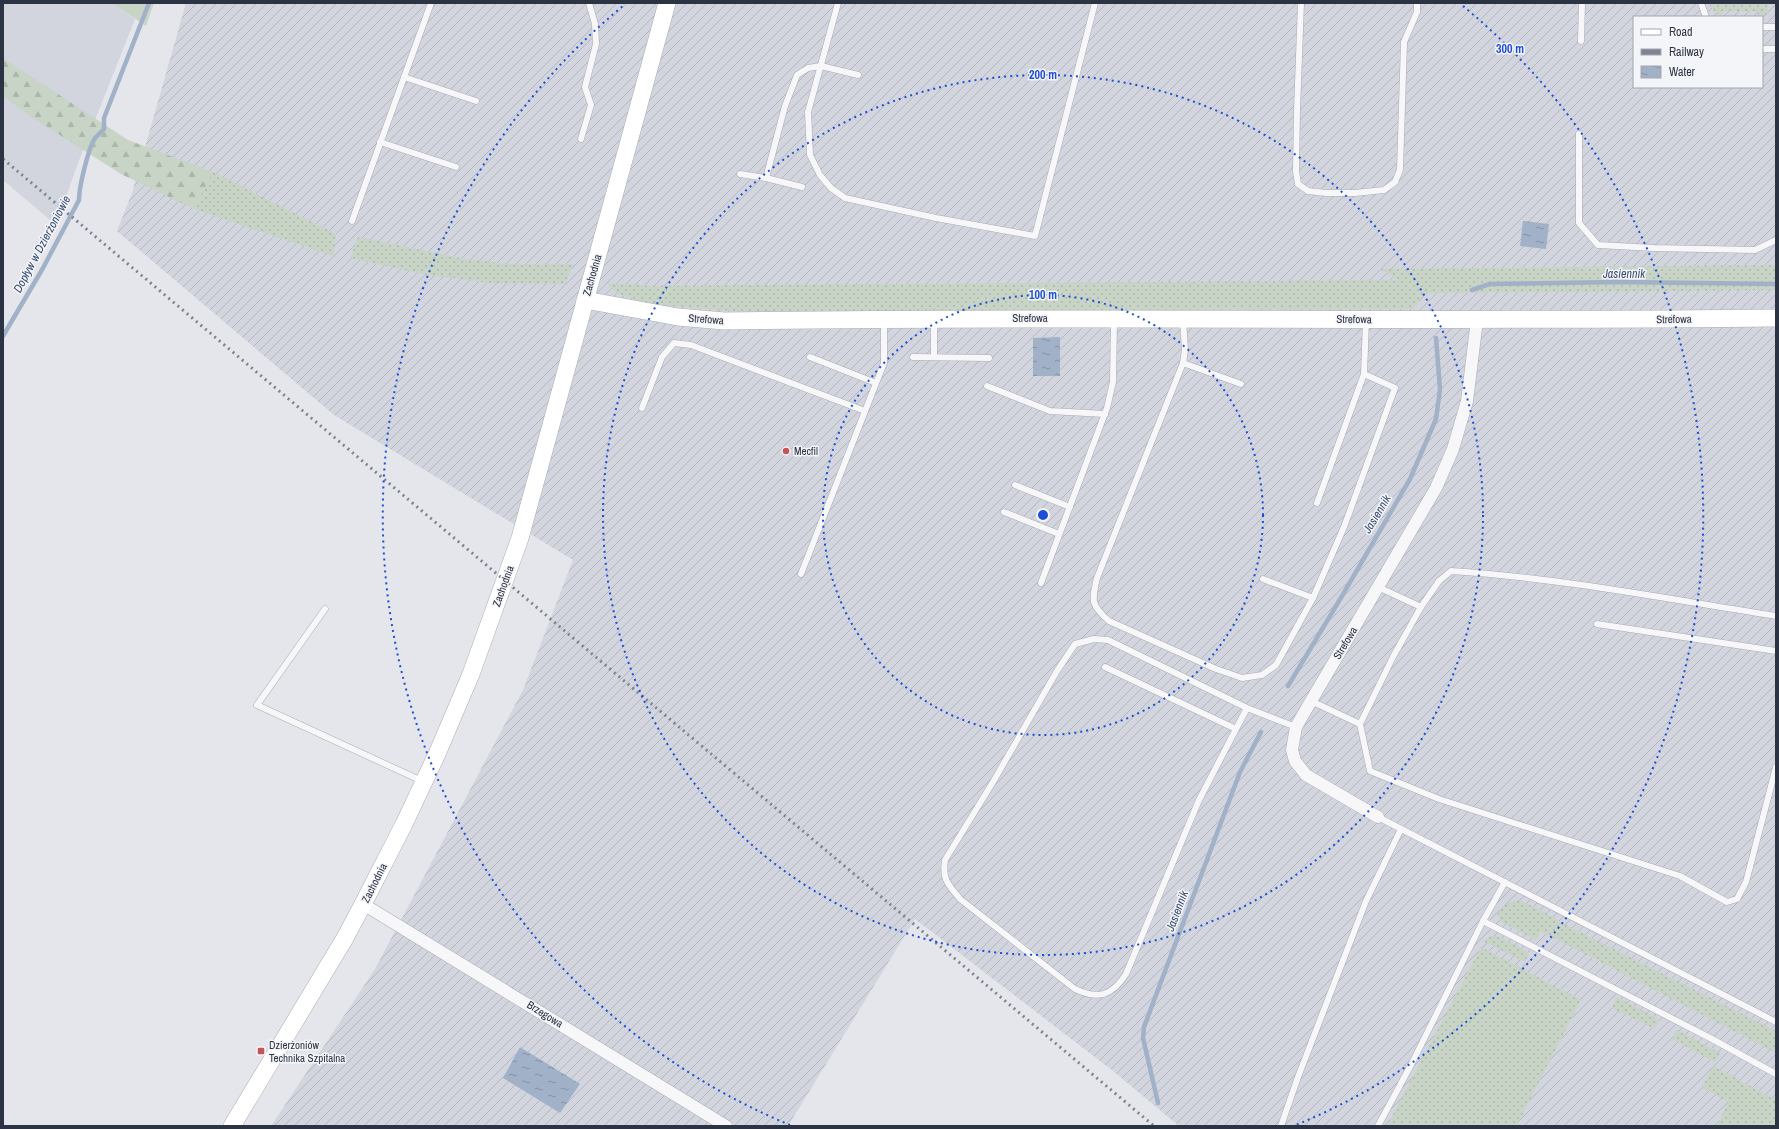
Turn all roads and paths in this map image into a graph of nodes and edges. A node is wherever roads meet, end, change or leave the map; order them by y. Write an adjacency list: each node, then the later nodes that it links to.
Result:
1 (431, 3): 18 (lane)
2 (589, 3): 21 (lane)
3 (667, 3): 29 (street, Zachodnia)
4 (838, 3): 16 (lane)
5 (1095, 3): 16 (lane)
6 (1301, 3): 7 (lane)
7 (1417, 3)
8 (1582, 3): 13 (lane)
9 (1701, 3): 10 (lane)
10 (1706, 16)
11 (1763, 27): 12 (lane)
12 (1776, 27)
13 (1582, 41)
14 (1763, 49): 15 (lane)
15 (1776, 49)
16 (821, 66): 17 (lane); 25 (lane)
17 (858, 75)
18 (404, 77): 19 (lane); 22 (lane)
19 (476, 101)
20 (1579, 134): 28 (lane)
21 (582, 139)
22 (380, 142): 23 (lane); 27 (lane)
23 (456, 167)
24 (740, 174): 25 (lane)
25 (766, 178): 26 (lane)
26 (802, 187)
27 (352, 221)
28 (1776, 240)
29 (585, 300): 34 (street, Strefowa); 71 (street, Zachodnia)
30 (1114, 318): 32 (street, Strefowa); 33 (street, Strefowa); 48 (lane)
31 (1776, 318): 36 (street, Strefowa)
32 (934, 319): 34 (street, Strefowa); 39 (lane)
33 (1183, 319): 35 (street, Strefowa); 41 (lane)
34 (884, 320): 43 (lane)
35 (1366, 320): 36 (street, Strefowa); 42 (lane)
36 (1477, 320): 57 (street, Strefowa)
37 (810, 357): 43 (lane)
38 (913, 357): 39 (lane)
39 (934, 357): 40 (lane)
40 (989, 358)
41 (1183, 363): 44 (lane); 58 (lane)
42 (1364, 374): 50 (lane); 58 (lane)
43 (876, 383): 47 (lane)
44 (1241, 384)
45 (987, 386): 48 (lane)
46 (642, 408): 47 (lane)
47 (865, 411): 54 (lane)
48 (1105, 414): 51 (lane)
49 (1015, 485): 51 (lane)
50 (1317, 504)
51 (1070, 506): 53 (lane)
52 (1004, 512): 53 (lane)
53 (1059, 534): 56 (lane)
54 (801, 574)
55 (1263, 579): 58 (lane)
56 (1041, 583)
57 (1378, 587): 59 (lane); 65 (street, Strefowa)
58 (1313, 598)
59 (1421, 607): 61 (lane); 67 (lane)
60 (325, 609): 71 (lane)
61 (1776, 616)
62 (1597, 624): 63 (lane)
63 (1776, 651)
64 (1105, 667): 69 (lane)
65 (1311, 701): 67 (lane); 68 (street, Strefowa)
66 (1247, 708): 68 (lane); 69 (lane); 69 (lane)
67 (1360, 724): 70 (lane)
68 (1296, 727): 72 (street, Strefowa)
69 (1236, 729)
70 (1776, 767)
71 (424, 782): 75 (street, Zachodnia)
72 (1378, 817): 73 (lane)
73 (1401, 829): 74 (lane); 81 (lane)
74 (1504, 882): 76 (lane); 77 (lane)
75 (363, 904): 79 (street, Zachodnia); 80 (street, Brzegowa)
76 (1483, 921): 78 (lane); 82 (lane)
77 (1776, 1022)
78 (1776, 1074)
79 (232, 1126)
80 (726, 1126)
81 (1281, 1126)
82 (1378, 1126)

